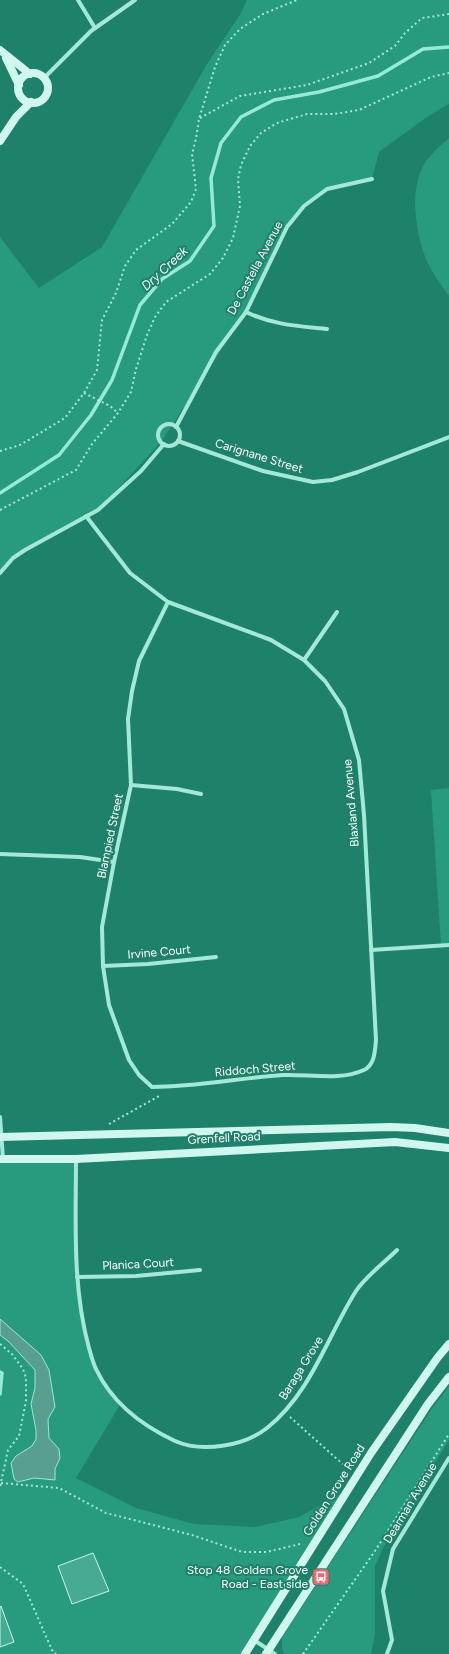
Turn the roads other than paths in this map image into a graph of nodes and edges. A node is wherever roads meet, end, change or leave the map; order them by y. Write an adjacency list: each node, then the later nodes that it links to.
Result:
1 (78, 0): 3 (street)
2 (135, 0): 3 (street)
3 (95, 28): 6 (street)
4 (2, 52): 5 (main road); 7 (main road)
5 (30, 74): 6 (main road); 7 (main road)
6 (44, 78): 9 (main road)
7 (19, 85): 8 (main road)
8 (20, 96): 9 (main road); 10 (main road)
9 (30, 102): 10 (main road)
10 (16, 117): 11 (main road)
11 (0, 141)
12 (372, 178): 13 (street, De Castella Avenue)
13 (246, 312): 14 (street); 15 (street, De Castella Avenue)
14 (327, 329)
15 (176, 427): 17 (street); 19 (street)
16 (448, 437): 17 (street, Carignane Street); 18 (street)
17 (178, 441): 19 (street)
18 (449, 443)
19 (164, 444): 20 (street)
20 (86, 516): 21 (street); 22 (street, Blaxland Avenue)
21 (0, 573)
22 (168, 602): 24 (street, Blaxland Avenue); 25 (street, Blampied Street)
23 (337, 612): 24 (street)
24 (304, 660): 30 (street, Blaxland Avenue)
25 (131, 785): 26 (street); 28 (street, Blampied Street)
26 (201, 794)
27 (0, 854): 28 (street)
28 (114, 862): 32 (street, Blampied Street)
29 (449, 945): 30 (street)
30 (371, 950): 33 (street, Blaxland Avenue)
31 (216, 957): 32 (street, Irvine Court)
32 (103, 966): 34 (street, Blampied Street)
33 (373, 1060): 34 (street, Riddoch Street)
34 (139, 1075)
35 (0, 1117): 37 (street)
36 (449, 1133): 37 (main road, Grenfell Road)
37 (1, 1138): 39 (street)
38 (449, 1148): 40 (main road, Grenfell Road)
39 (2, 1159): 40 (main road, Grenfell Road)
40 (76, 1159): 43 (street, Baraga Grove)
41 (397, 1250): 43 (street, Baraga Grove)
42 (200, 1270): 43 (street, Planica Court)
43 (77, 1277)
44 (449, 1344): 47 (main road, Golden Grove Road)
45 (449, 1377): 48 (main road)
46 (449, 1458): 50 (street, Dearman Avenue)
47 (254, 1640): 48 (street); 49 (main road, Golden Grove Road)
48 (270, 1653)
49 (245, 1654)
50 (387, 1654)

